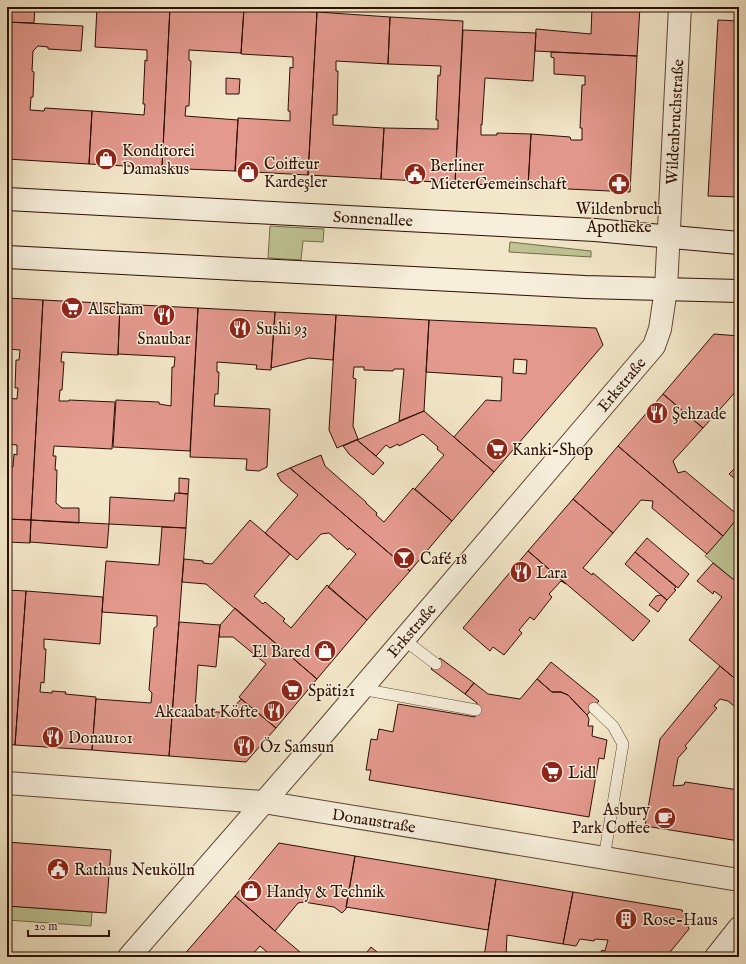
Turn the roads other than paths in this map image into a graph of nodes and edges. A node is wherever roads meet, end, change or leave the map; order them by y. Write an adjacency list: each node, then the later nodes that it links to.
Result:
1 (680, 7): 3 (street, Wildenbruchstraße)
2 (7, 199): 3 (street, Sonnenallee)
3 (668, 236): 4 (street, Sonnenallee); 6 (street, Wildenbruchstraße)
4 (739, 243)
5 (7, 257): 6 (street)
6 (666, 289): 7 (street); 8 (street, Erkstraße)
7 (739, 291)
8 (403, 639): 9 (lane); 10 (street, Erkstraße)
9 (436, 664)
10 (361, 689): 12 (lane); 14 (street, Erkstraße)
11 (594, 708): 15 (lane)
12 (476, 710)
13 (7, 783): 14 (street, Donaustraße)
14 (263, 802): 15 (street, Donaustraße); 18 (street, Erkstraße)
15 (604, 858): 16 (street, Donaustraße)
16 (739, 880)
17 (739, 928): 19 (street)
18 (129, 957)
19 (716, 957)

